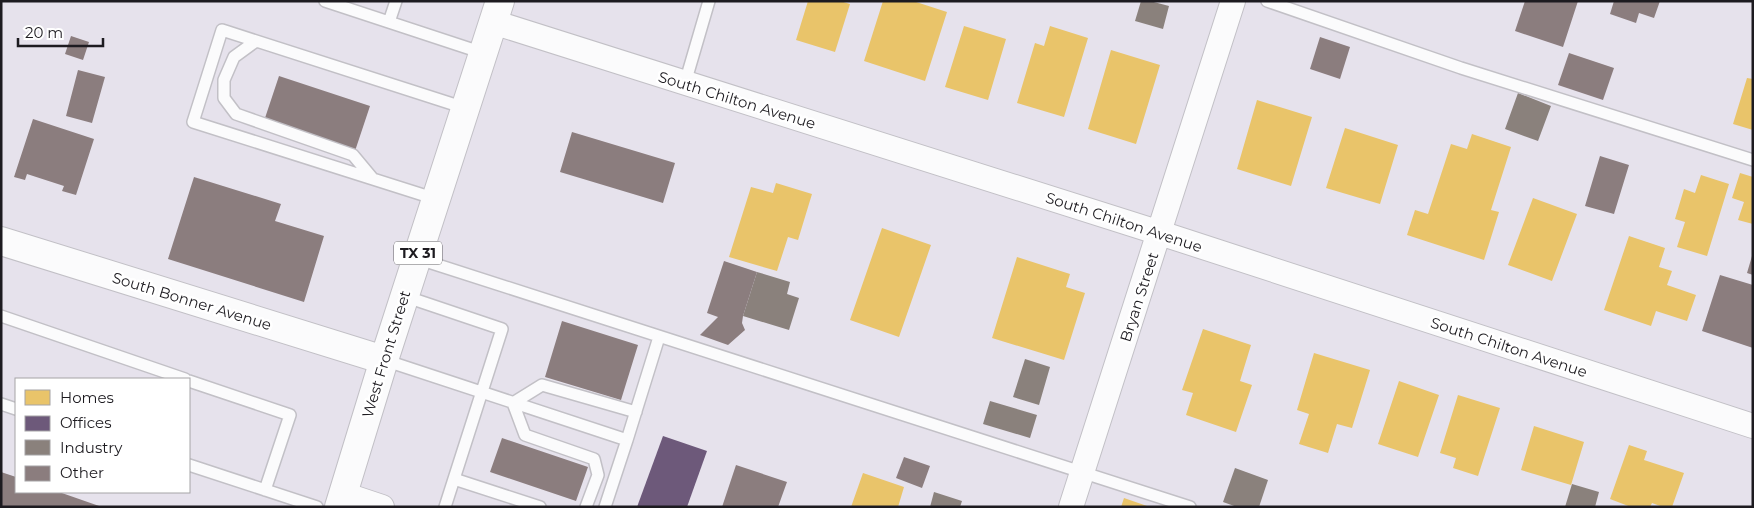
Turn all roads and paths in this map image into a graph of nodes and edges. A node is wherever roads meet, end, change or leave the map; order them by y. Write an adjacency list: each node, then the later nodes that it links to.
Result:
1 (325, 1): 7 (lane)
2 (396, 1): 7 (lane)
3 (709, 1): 10 (lane)
4 (1233, 1): 15 (street, Bryan Street)
5 (1267, 1): 12 (lane)
6 (496, 12): 9 (main road, West Front Street / TX 31); 10 (street, South Chilton Avenue)
7 (389, 22): 9 (lane)
8 (256, 41): 11 (lane); 13 (lane); 13 (lane)
9 (483, 53): 11 (main road, West Front Street / TX 31)
10 (685, 83): 15 (street, South Chilton Avenue)
11 (465, 108): 14 (main road, West Front Street / TX 31)
12 (1753, 160)
13 (373, 179): 14 (lane)
14 (436, 199): 17 (main road, West Front Street / TX 31)
15 (1160, 233): 29 (street, South Chilton Avenue); 32 (street, Bryan Street)
16 (1, 242): 21 (main road, South Bonner Avenue)
17 (416, 258): 18 (main road, West Front Street / TX 31); 20 (lane)
18 (404, 296): 21 (main road, West Front Street / TX 31); 24 (lane)
19 (1, 316): 22 (lane)
20 (659, 337): 28 (lane); 32 (lane)
21 (384, 360): 24 (lane); 35 (main road, West Front Street / TX 31)
22 (182, 378)
23 (190, 381): 34 (lane)
24 (482, 392): 25 (lane); 33 (lane)
25 (513, 403): 28 (lane); 30 (lane); 40 (lane)
26 (1, 404): 27 (lane)
27 (15, 409)
28 (636, 412): 30 (lane)
29 (1753, 426)
30 (627, 440): 41 (lane)
31 (190, 465): 34 (lane)
32 (1082, 472): 42 (street, Bryan Street); 43 (lane)
33 (454, 479): 38 (lane); 39 (lane)
34 (265, 490): 36 (lane)
35 (341, 500): 37 (street)
36 (317, 507)
37 (382, 507)
38 (445, 507)
39 (540, 507)
40 (586, 507)
41 (605, 507)
42 (1071, 507)
43 (1190, 507)

